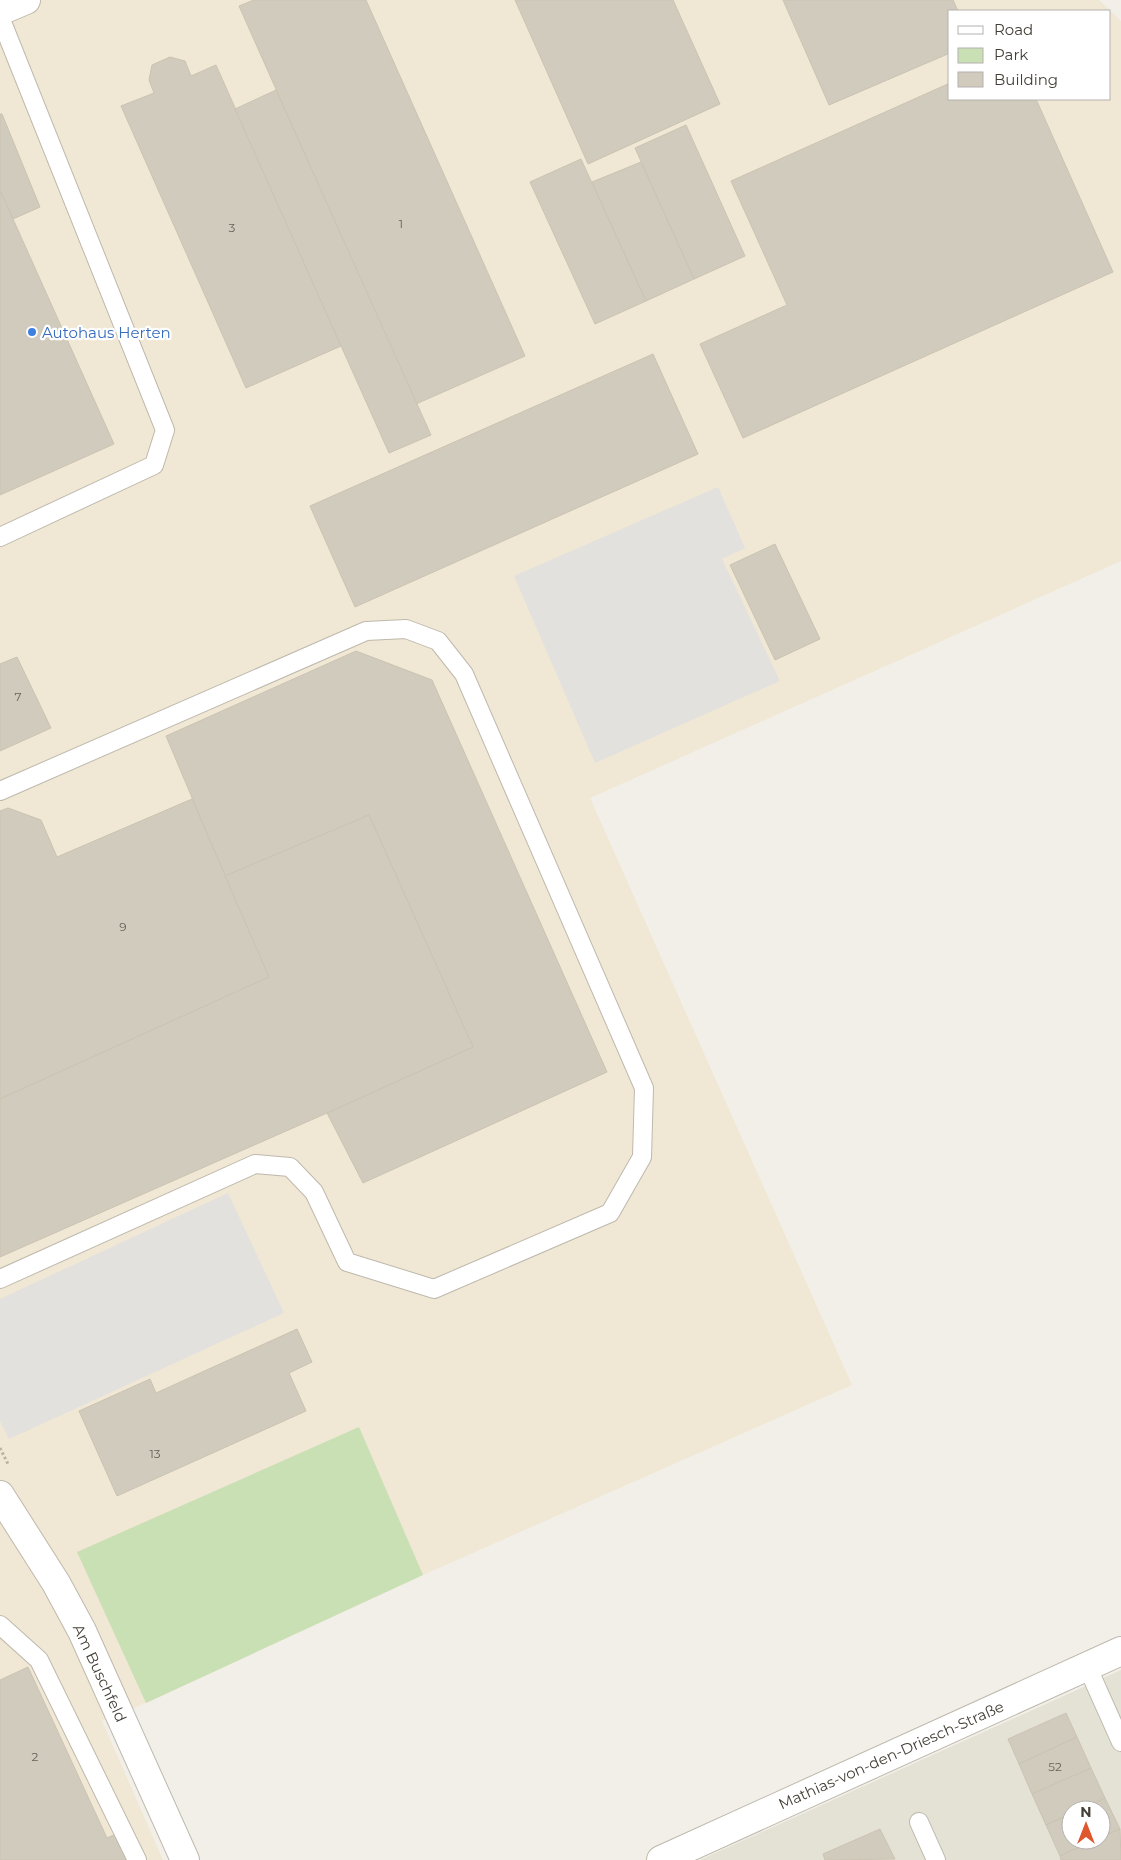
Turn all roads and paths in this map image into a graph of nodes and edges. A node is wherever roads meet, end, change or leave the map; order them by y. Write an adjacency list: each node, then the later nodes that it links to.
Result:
1 (26, 0): 2 (street)
2 (0, 11)
3 (0, 17): 4 (lane)
4 (0, 537)
5 (0, 792): 6 (lane)
6 (0, 1279)
7 (0, 1495): 15 (street, Am Buschfeld)
8 (0, 1625): 14 (lane)
9 (1121, 1651): 10 (street, Mathias-von-den-Driesch-Straße)
10 (1087, 1666): 11 (lane); 13 (street, Mathias-von-den-Driesch-Straße)
11 (1121, 1742)
12 (919, 1822): 17 (lane)
13 (695, 1853): 16 (street, Mathias-von-den-Driesch-Straße)
14 (137, 1860)
15 (185, 1860)
16 (661, 1860)
17 (936, 1860)

